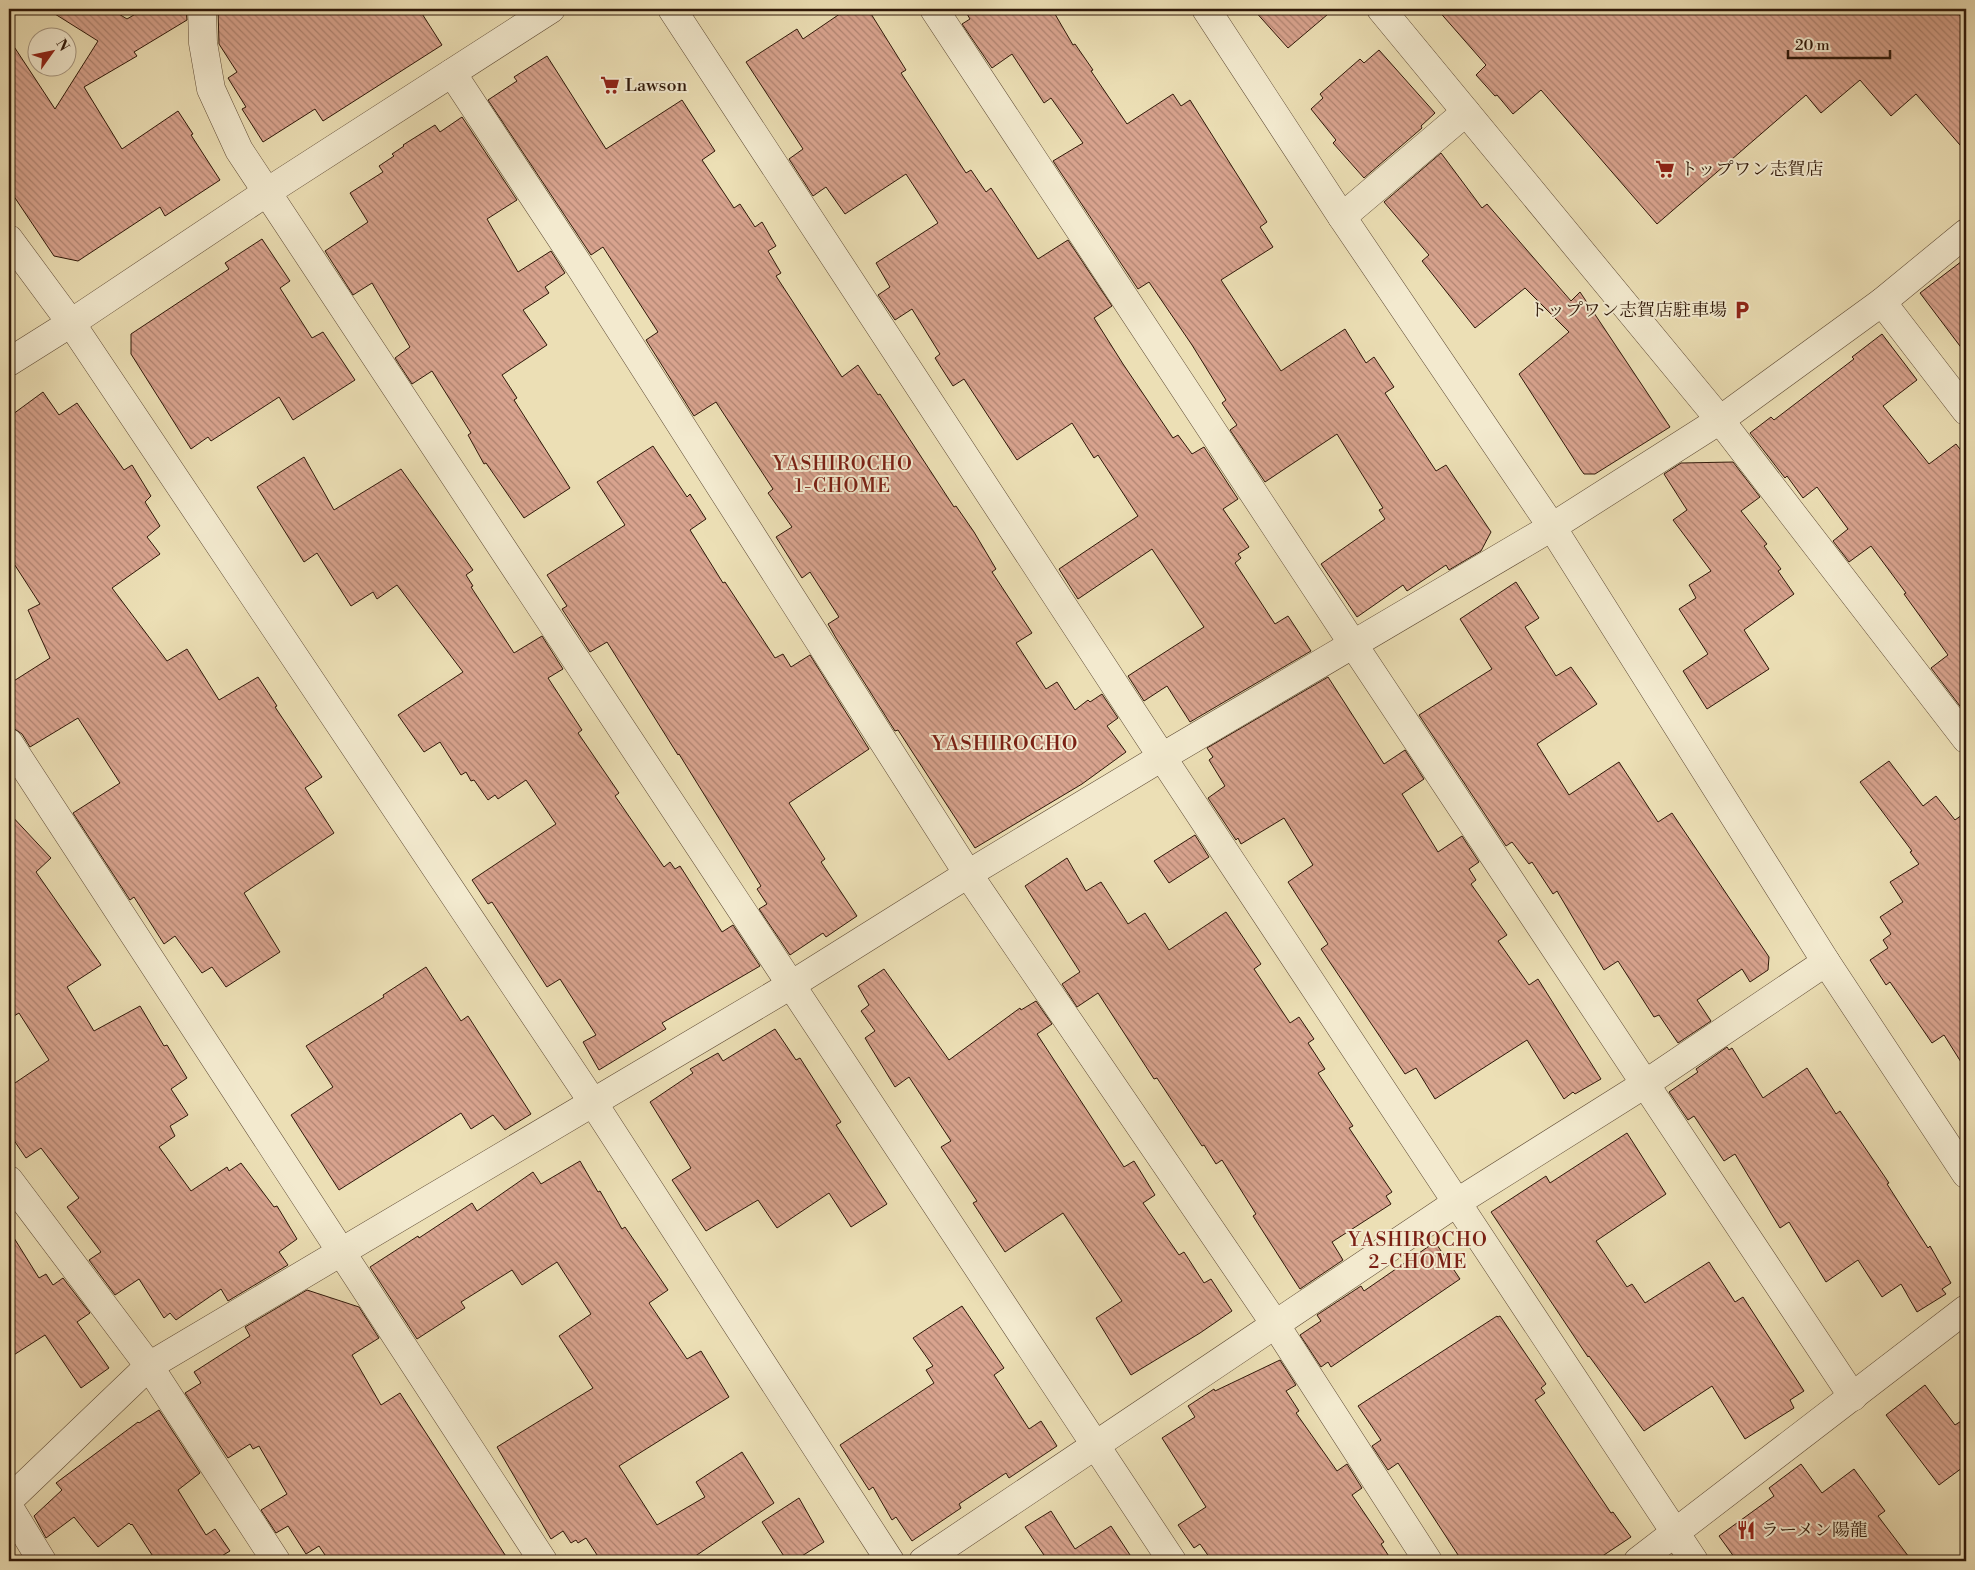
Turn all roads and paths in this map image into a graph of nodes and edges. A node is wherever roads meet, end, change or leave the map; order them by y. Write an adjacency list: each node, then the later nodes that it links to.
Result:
1 (202, 9): 9 (street)
2 (551, 9): 7 (street)
3 (672, 9): 22 (street)
4 (934, 9): 19 (street)
5 (1206, 9): 10 (street)
6 (1381, 9): 8 (street)
7 (452, 73): 9 (street); 23 (street)
8 (1466, 112): 10 (street); 17 (street)
9 (266, 192): 14 (street); 25 (street)
10 (1342, 217): 18 (street)
11 (1966, 233): 13 (street)
12 (9, 239): 14 (street)
13 (1882, 302): 16 (street); 17 (street)
14 (71, 323): 15 (street); 27 (street)
15 (9, 362)
16 (1966, 411)
17 (1720, 420): 18 (street); 20 (street)
18 (1552, 527): 19 (street); 24 (street)
19 (1353, 644): 22 (street); 26 (street)
20 (1966, 739)
21 (9, 742): 31 (street)
22 (1162, 756): 23 (street); 30 (street)
23 (968, 874): 25 (street); 33 (street)
24 (1826, 962): 26 (street); 28 (street)
25 (791, 985): 27 (street); 36 (street)
26 (1645, 1084): 30 (street); 35 (street)
27 (594, 1104): 31 (street); 43 (street)
28 (1966, 1174)
29 (9, 1180): 34 (street)
30 (1456, 1203): 33 (street); 39 (street)
31 (341, 1251): 34 (street); 42 (street)
32 (1966, 1309): 35 (street)
33 (1275, 1324): 36 (street); 46 (street)
34 (149, 1366): 37 (street); 41 (street)
35 (1853, 1397): 39 (street)
36 (1095, 1444): 44 (street); 45 (street)
37 (9, 1500)
38 (9, 1507): 40 (street)
39 (1675, 1533): 47 (street); 48 (street)
40 (42, 1561)
41 (276, 1561)
42 (543, 1561)
43 (890, 1561)
44 (923, 1561)
45 (1172, 1561)
46 (1428, 1561)
47 (1638, 1561)
48 (1694, 1561)

